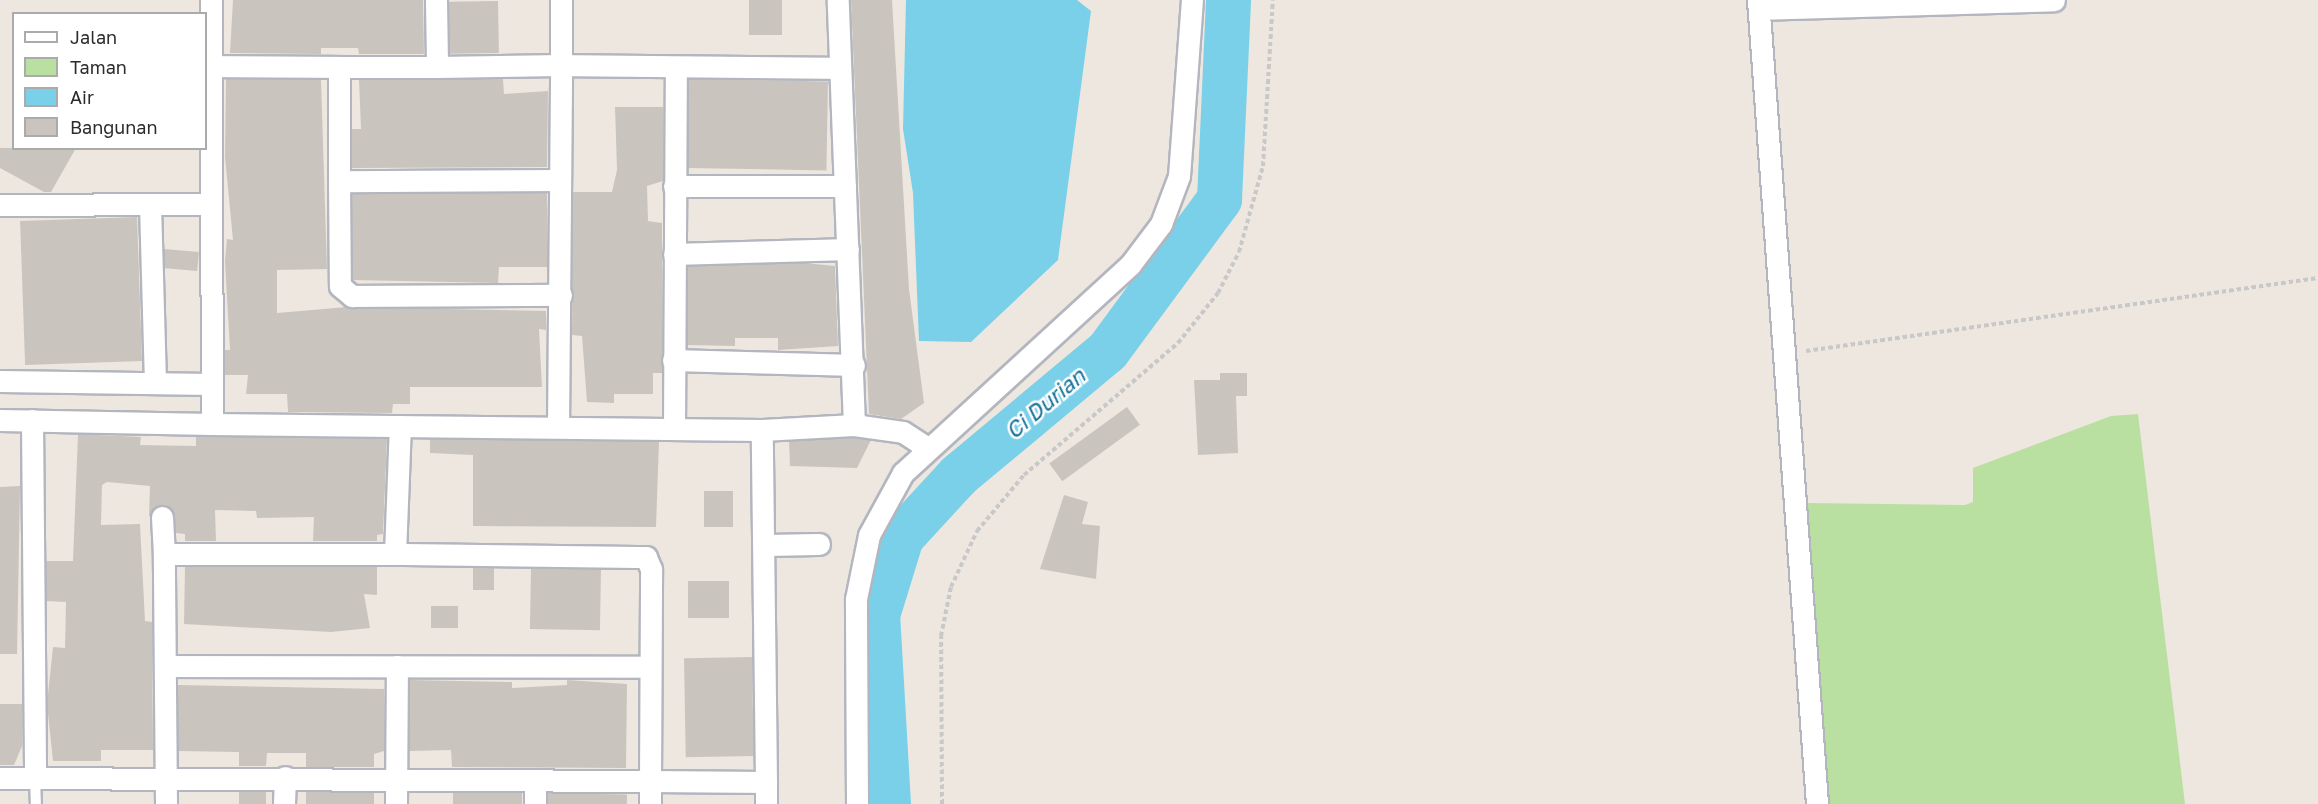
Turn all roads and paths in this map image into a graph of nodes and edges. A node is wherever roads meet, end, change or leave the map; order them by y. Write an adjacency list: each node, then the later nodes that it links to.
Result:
1 (211, 0): 10 (street)
2 (436, 0): 12 (street)
3 (561, 0): 9 (street)
4 (838, 0): 14 (street)
5 (1192, 0): 40 (street)
6 (1273, 0): 65 (path)
7 (2054, 0): 8 (street)
8 (1759, 5): 26 (street)
9 (561, 65): 12 (street); 13 (street); 15 (street)
10 (210, 66): 11 (street); 20 (street)
11 (339, 67): 12 (street); 16 (street)
12 (437, 67)
13 (676, 67): 14 (street); 17 (street)
14 (840, 68): 18 (street)
15 (560, 180): 16 (street); 25 (street)
16 (339, 181): 25 (street)
17 (674, 186): 18 (street); 23 (street)
18 (845, 186): 22 (street)
19 (150, 204): 20 (street); 21 (street); 30 (street)
20 (210, 204): 31 (street)
21 (0, 205)
22 (848, 249): 23 (street); 28 (street)
23 (674, 254): 27 (street)
24 (2318, 278): 26 (path)
25 (561, 295): 37 (street)
26 (1784, 353): 66 (street)
27 (673, 360): 28 (street); 38 (street)
28 (854, 365): 35 (street)
29 (0, 381): 30 (street)
30 (155, 383): 31 (street)
31 (212, 384): 34 (street)
32 (0, 420): 33 (street)
33 (32, 420): 34 (street); 52 (street)
34 (212, 424): 36 (street)
35 (854, 425): 39 (street); 40 (street)
36 (399, 426): 37 (street); 45 (street)
37 (558, 427): 38 (street)
38 (674, 429): 39 (street)
39 (762, 430): 43 (street)
40 (928, 448): 64 (street)
41 (162, 517): 44 (street)
42 (819, 544): 43 (street)
43 (765, 545): 56 (street)
44 (164, 554): 45 (street); 46 (street)
45 (396, 554): 48 (street)
46 (166, 666): 47 (street); 53 (street)
47 (397, 666): 48 (street); 50 (street)
48 (649, 667): 55 (street)
49 (285, 777): 50 (street); 53 (street); 59 (street)
50 (396, 777): 54 (street); 60 (street)
51 (0, 778): 52 (street)
52 (35, 778): 53 (street); 57 (lane)
53 (165, 778): 58 (street)
54 (535, 780): 55 (street); 61 (street)
55 (650, 781): 56 (street); 62 (street)
56 (766, 782): 63 (street)
57 (36, 804)
58 (166, 804)
59 (284, 804)
60 (396, 804)
61 (535, 804)
62 (650, 804)
63 (766, 804)
64 (857, 804)
65 (942, 804)
66 (1817, 804)

